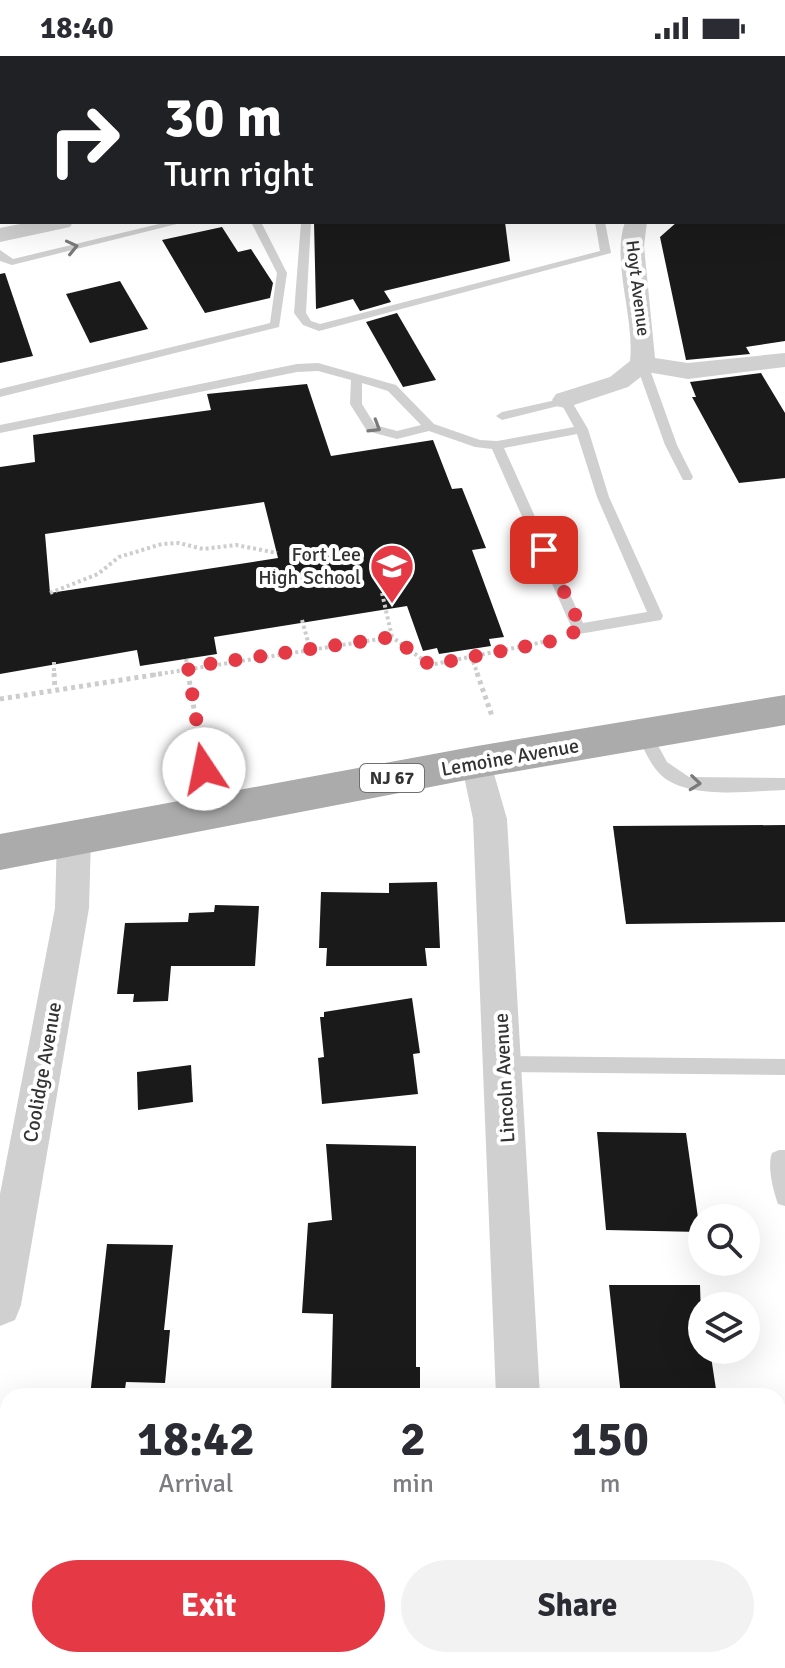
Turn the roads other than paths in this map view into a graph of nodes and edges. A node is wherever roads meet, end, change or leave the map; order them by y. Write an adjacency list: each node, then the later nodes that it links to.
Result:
1 (52, 224): 7 (street)
2 (172, 224): 8 (lane, one-way to 2)
3 (257, 224): 12 (lane)
4 (306, 224): 5 (lane)
5 (600, 224)
6 (635, 224): 10 (street, Hoyt Avenue)
7 (0, 235)
8 (0, 253)
9 (785, 360): 10 (street)
10 (642, 364): 13 (street, Hoyt Avenue); 19 (lane)
11 (358, 378): 15 (lane); 15 (lane, one-way to 15); 16 (lane)
12 (0, 393)
13 (565, 400): 14 (lane); 17 (lane)
14 (502, 416)
15 (430, 427): 18 (lane)
16 (0, 429)
17 (582, 429): 18 (lane); 18 (lane)
18 (497, 445)
19 (687, 477)
20 (785, 710): 21 (main road, Lemoine Avenue / NJ 67)
21 (644, 733): 22 (main road, Lemoine Avenue / NJ 67); 23 (lane, one-way to 23)
22 (477, 762): 24 (main road, Lemoine Avenue / NJ 67); 26 (street, Lincoln Avenue)
23 (785, 784)
24 (74, 838): 25 (main road, Lemoine Avenue / NJ 67); 30 (street, Coolidge Avenue)
25 (0, 852)
26 (503, 1064): 27 (lane); 31 (street, Lincoln Avenue)
27 (785, 1067)
28 (785, 1159): 29 (lane)
29 (785, 1197)
30 (0, 1305)
31 (518, 1388)

